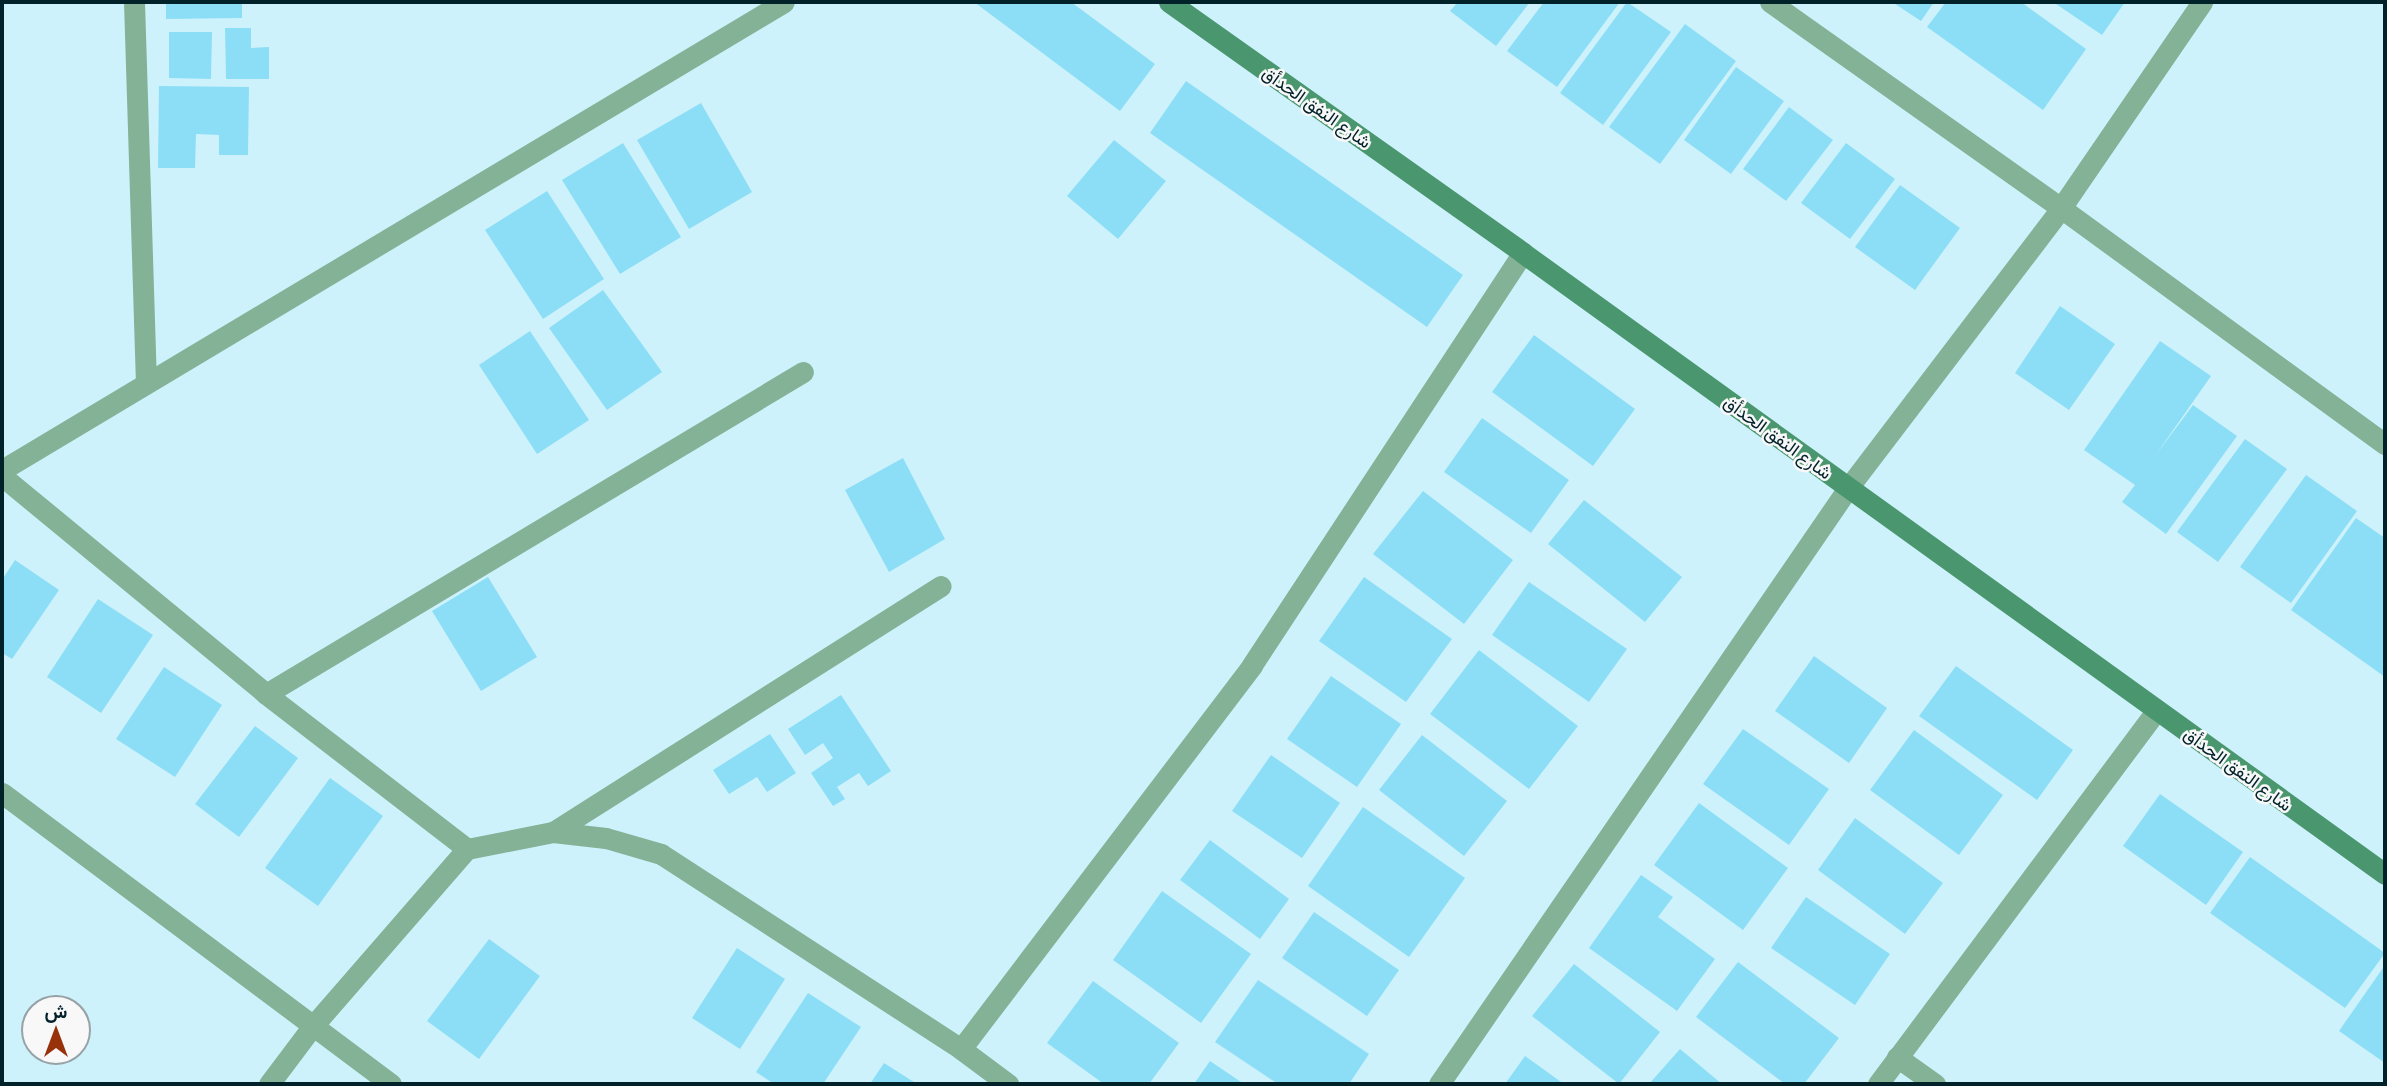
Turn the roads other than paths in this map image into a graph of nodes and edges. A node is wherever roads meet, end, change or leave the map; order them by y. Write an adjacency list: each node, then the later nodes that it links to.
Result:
1 (134, 2): 9 (street)
2 (785, 2): 9 (street)
3 (1169, 2): 7 (main road, شارع النفق الحدأق)
4 (1770, 2): 6 (street)
5 (2202, 2): 6 (street)
6 (2061, 208): 10 (street); 13 (street)
7 (1523, 253): 13 (main road, شارع النفق الحدأق); 22 (street)
8 (803, 372): 15 (street)
9 (146, 381): 11 (street)
10 (2385, 444)
11 (2, 470)
12 (2, 476): 15 (street)
13 (1848, 488): 16 (main road, شارع النفق الحدأق); 27 (street)
14 (941, 586): 18 (street)
15 (266, 694): 19 (street)
16 (2156, 711): 20 (main road, شارع النفق الحدأق); 23 (street)
17 (2, 793): 21 (street)
18 (553, 832): 19 (street); 22 (street)
19 (467, 849): 21 (street)
20 (2385, 874)
21 (312, 1027): 24 (street); 25 (street)
22 (961, 1049): 26 (street)
23 (1897, 1057): 28 (street); 29 (street)
24 (269, 1084)
25 (391, 1084)
26 (1008, 1084)
27 (1439, 1084)
28 (1878, 1084)
29 (1935, 1084)

